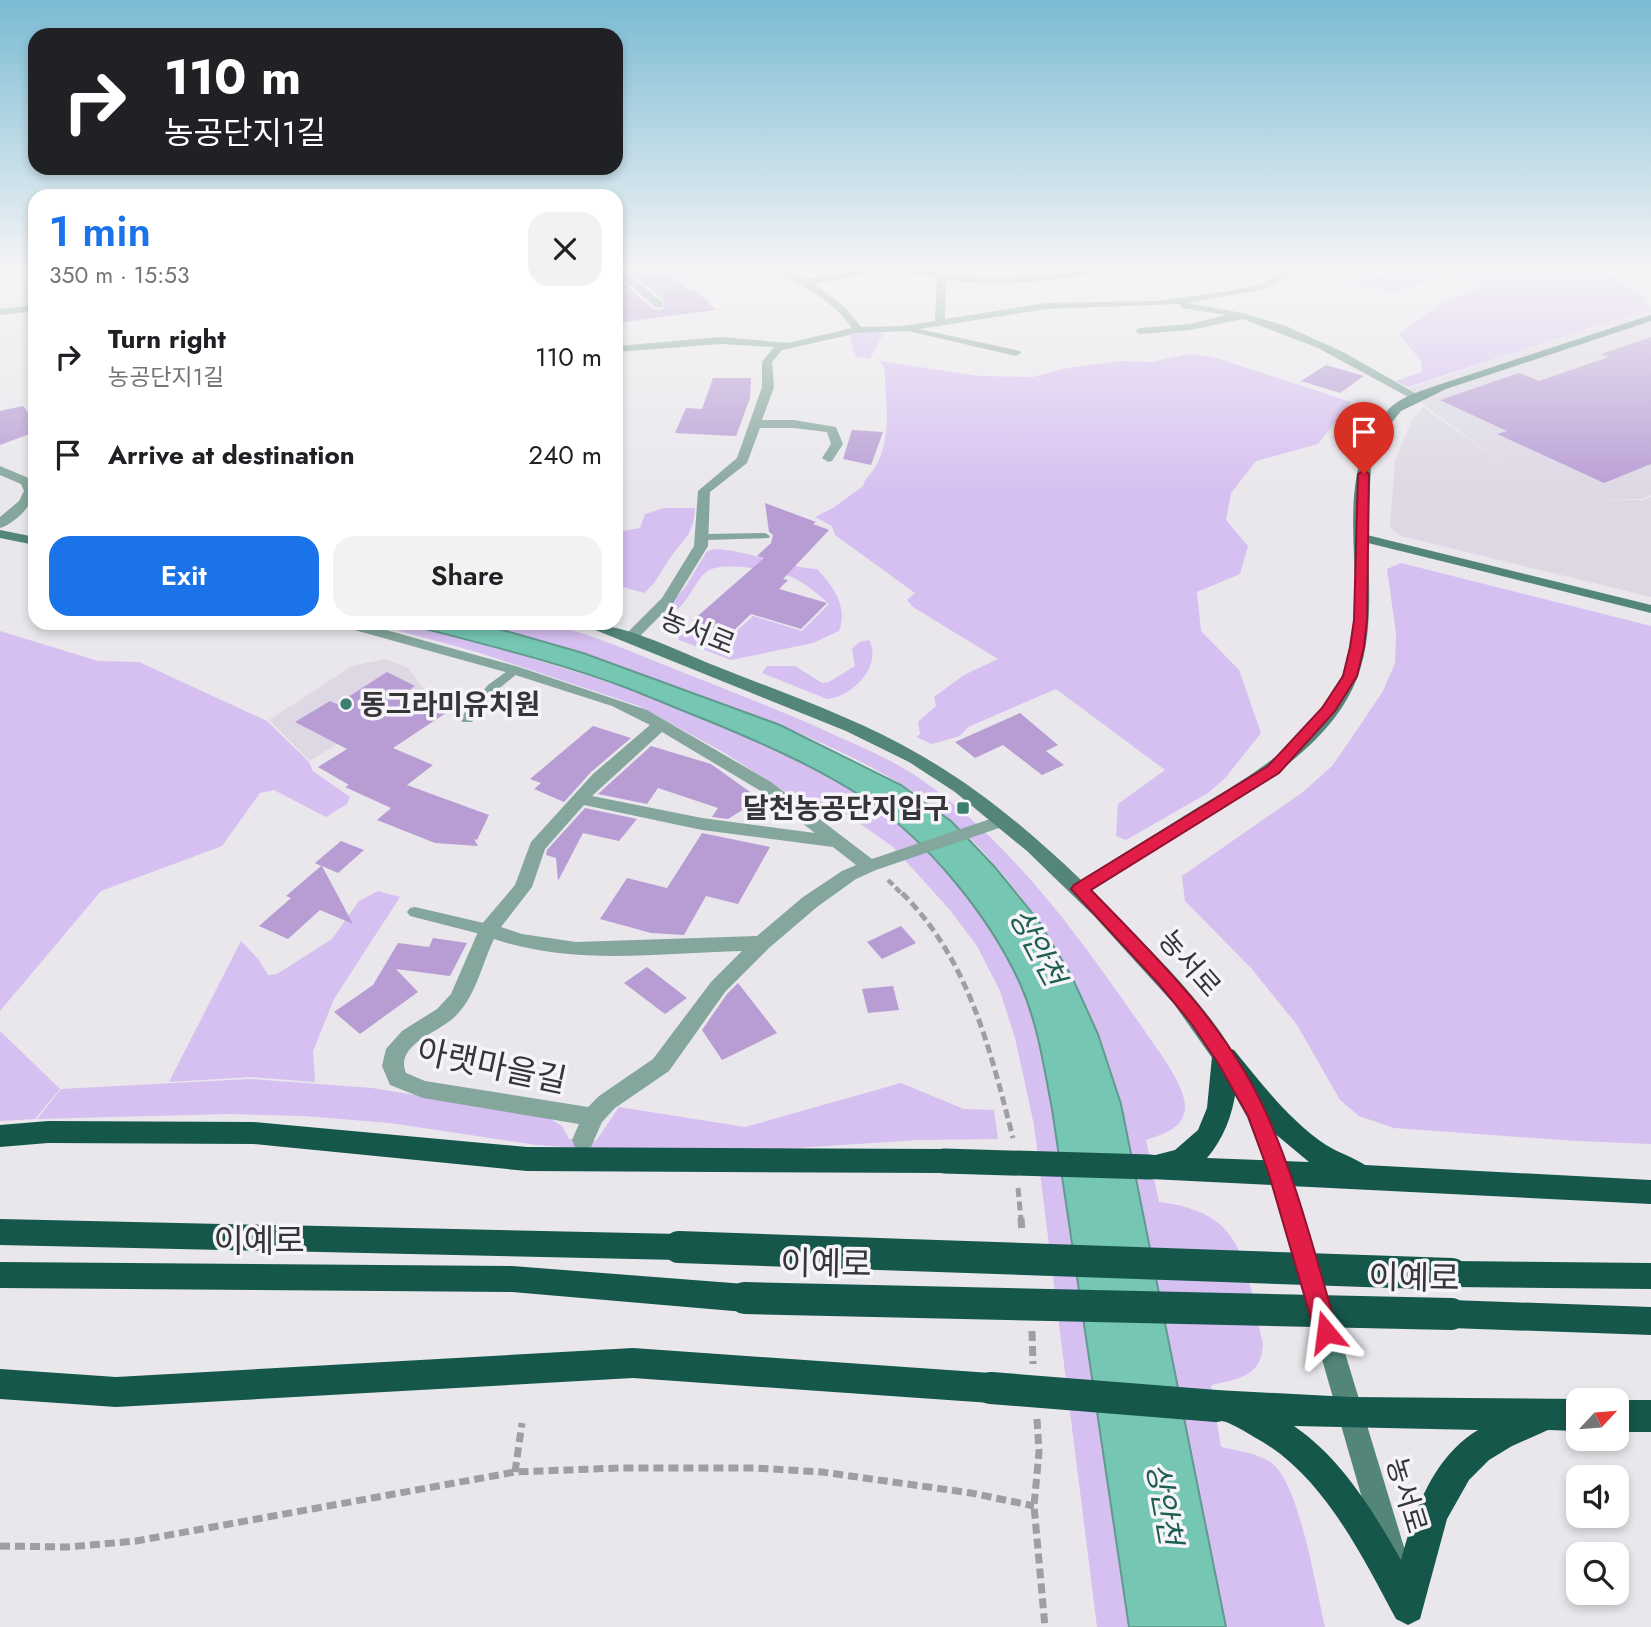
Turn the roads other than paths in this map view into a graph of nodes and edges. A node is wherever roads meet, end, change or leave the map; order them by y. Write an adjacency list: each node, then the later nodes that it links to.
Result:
1 (688, 344): 8 (street)
2 (770, 344): 7 (street)
3 (790, 344): 7 (street)
4 (975, 344): 9 (street)
5 (1316, 344): 10 (street)
6 (1574, 344): 10 (street)
7 (785, 345): 11 (street)
8 (623, 349)
9 (1016, 353)
10 (1416, 397): 20 (street)
11 (756, 424): 12 (street); 18 (street)
12 (828, 458)
13 (0, 470): 14 (street)
14 (28, 485)
15 (28, 495): 16 (street)
16 (1, 527): 19 (street)
17 (765, 536): 18 (lane)
18 (705, 537): 24 (street)
19 (28, 538)
20 (1362, 538): 21 (street); 32 (street)
21 (1651, 609)
22 (370, 630): 25 (street)
23 (606, 630): 24 (street, 농서로)
24 (629, 638): 29 (street, 농서로)
25 (514, 670): 26 (lane); 27 (street)
26 (467, 719)
27 (661, 724): 28 (street, 아랫마을길); 30 (street)
28 (581, 799): 30 (street); 34 (street, 아랫마을길)
29 (1002, 821): 31 (street, 아랫마을길); 32 (street, 농서로)
30 (840, 842): 31 (street)
31 (878, 863): 35 (street, 아랫마을길)
32 (1080, 889): 36 (street, 농서로)
33 (415, 912): 34 (lane)
34 (488, 930): 35 (street); 37 (street, 아랫마을길)
35 (762, 943): 37 (street, 아랫마을길)
36 (1225, 1057): 40 (highway); 41 (street, 농서로); 42 (highway)
37 (593, 1117): 39 (street, 아랫마을길)
38 (0, 1136): 40 (highway, bridge)
39 (583, 1140)
40 (1150, 1167): 41 (highway)
41 (1279, 1171): 42 (highway); 50 (street, 농서로)
42 (1371, 1178): 43 (highway)
43 (1651, 1192)
44 (0, 1232): 46 (highway, 이예로, bridge)
45 (0, 1275): 47 (highway, 이예로, bridge)
46 (1651, 1276)
47 (1651, 1321)
48 (0, 1384): 49 (highway, bridge)
49 (1216, 1406): 50 (highway); 55 (highway)
50 (1350, 1413): 51 (highway); 55 (street, 농서로)
51 (1566, 1415)
52 (1566, 1416): 55 (highway)
53 (1629, 1416): 54 (highway)
54 (1651, 1416)
55 (1411, 1617)

